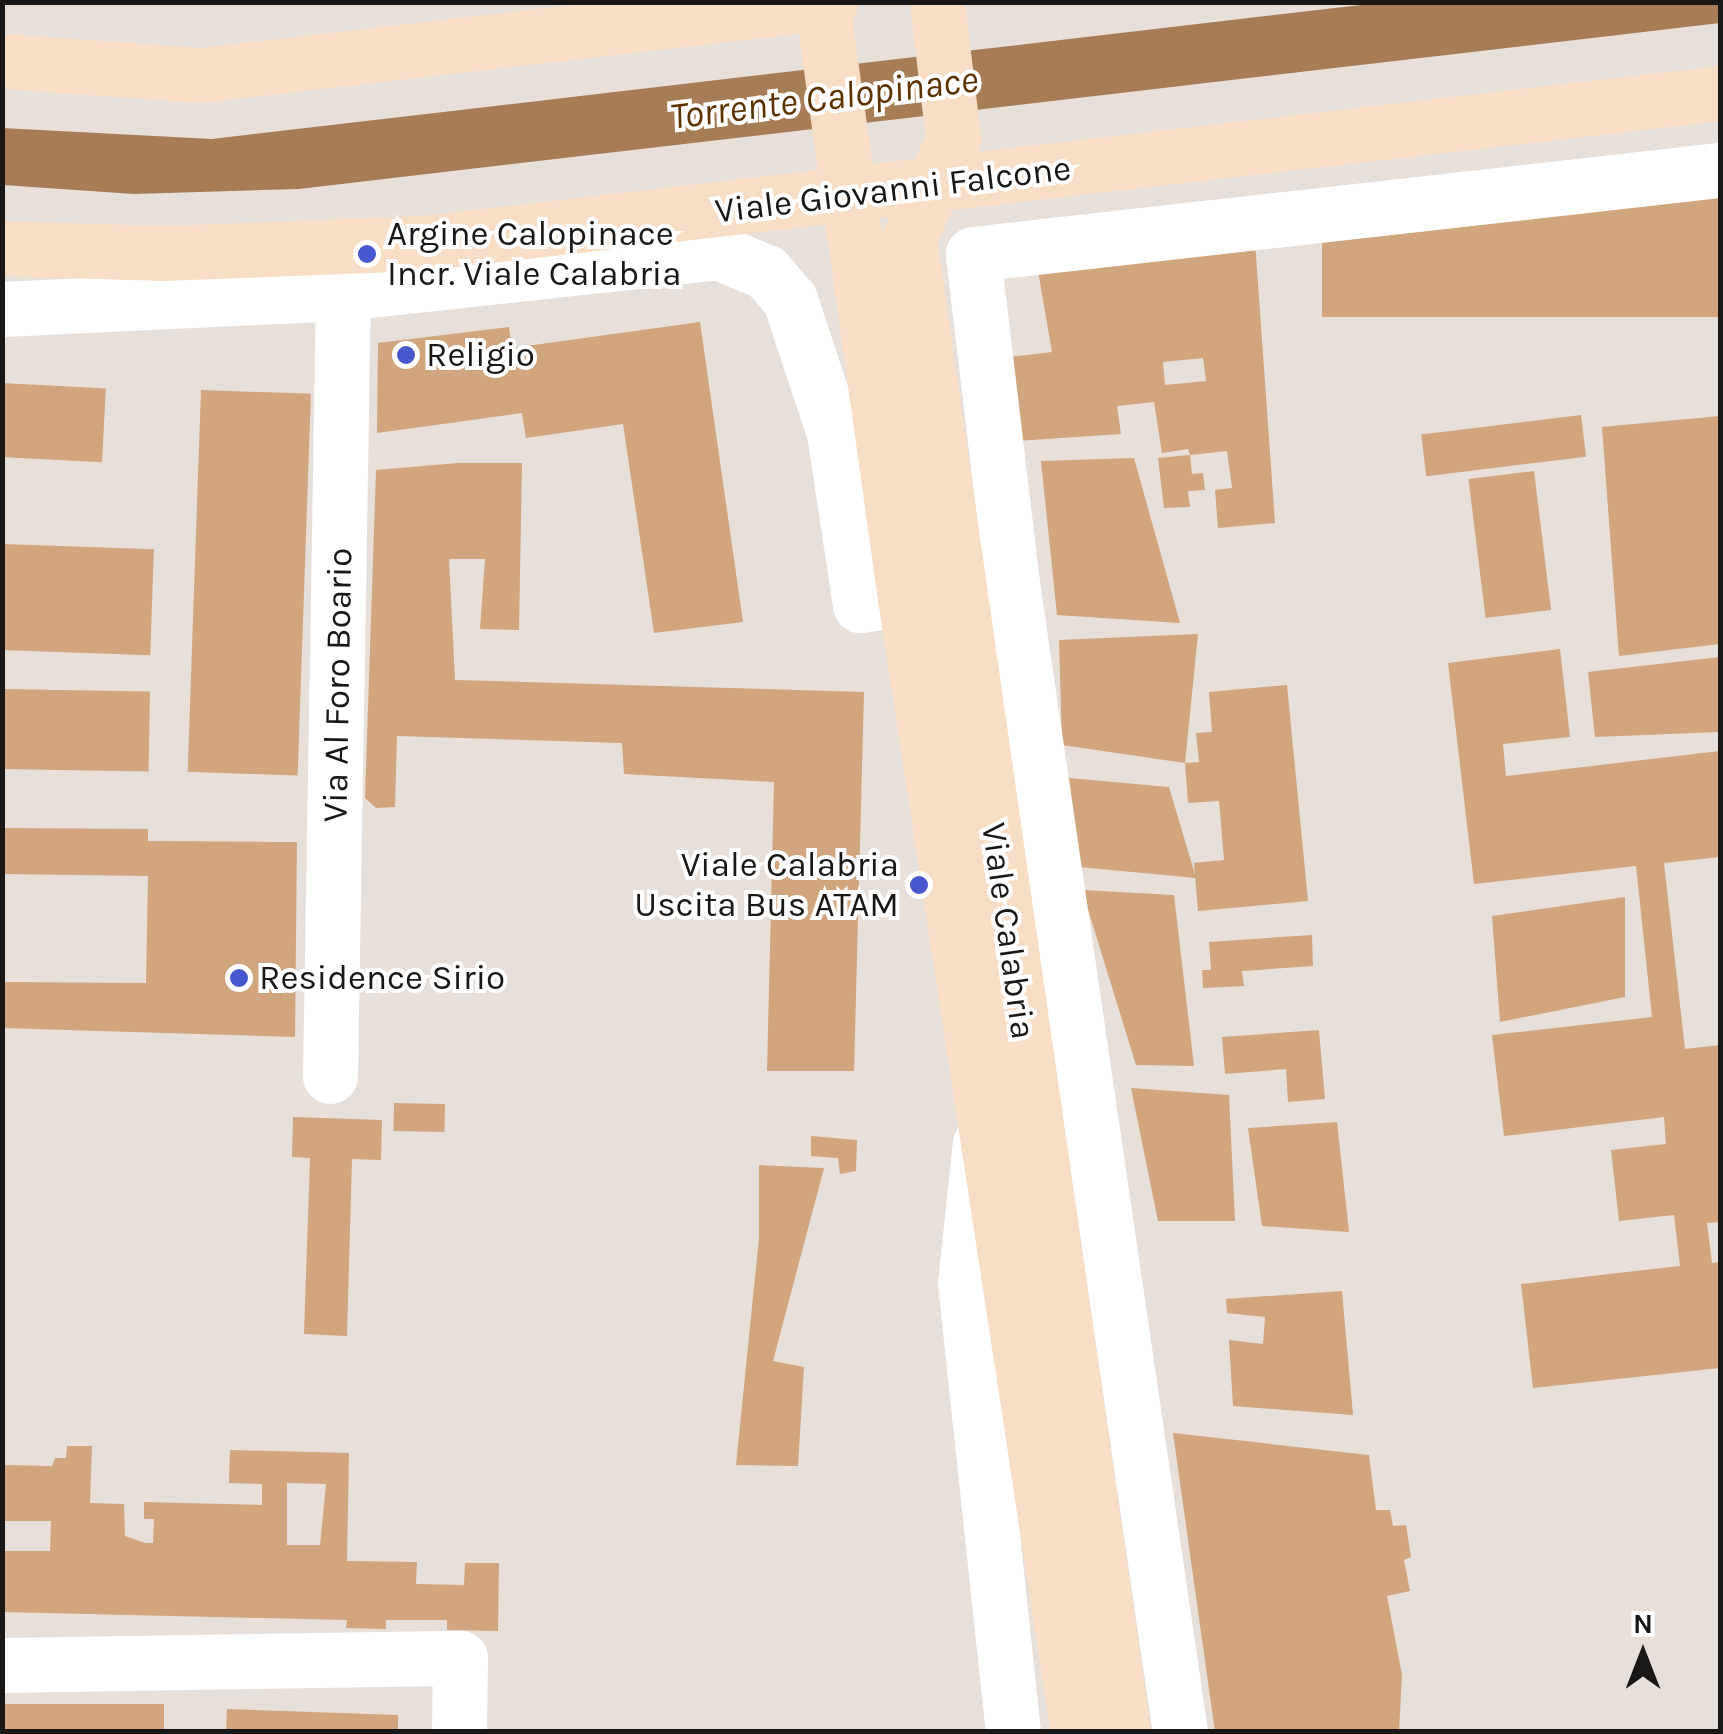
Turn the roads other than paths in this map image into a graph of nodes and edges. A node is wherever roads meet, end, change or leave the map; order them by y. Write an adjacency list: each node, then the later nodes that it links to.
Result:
1 (826, 14): 3 (main road); 7 (main road, Viale Calabria)
2 (938, 14): 5 (main road)
3 (2, 61)
4 (1720, 93): 5 (main road, Viale Giovanni Falcone)
5 (944, 162): 7 (main road, Viale Giovanni Falcone); 12 (main road, Viale Calabria)
6 (1720, 170): 11 (street, Viale Calabria)
7 (846, 176): 8 (main road, Viale Giovanni Falcone); 13 (main road, Viale Calabria)
8 (2, 248)
9 (343, 294): 10 (street); 13 (street); 14 (street, Via Al Foro Boario)
10 (2, 308)
11 (1012, 582): 12 (street); 21 (street, Viale Calabria)
12 (959, 590): 13 (street); 20 (main road, Viale Calabria)
13 (905, 598): 15 (main road, Viale Calabria)
14 (330, 1076)
15 (983, 1116): 18 (street, Viale Calabria); 19 (main road, Viale Calabria)
16 (2, 1665): 17 (street)
17 (458, 1732)
18 (1013, 1732)
19 (1078, 1732)
20 (1123, 1732)
21 (1180, 1732)

